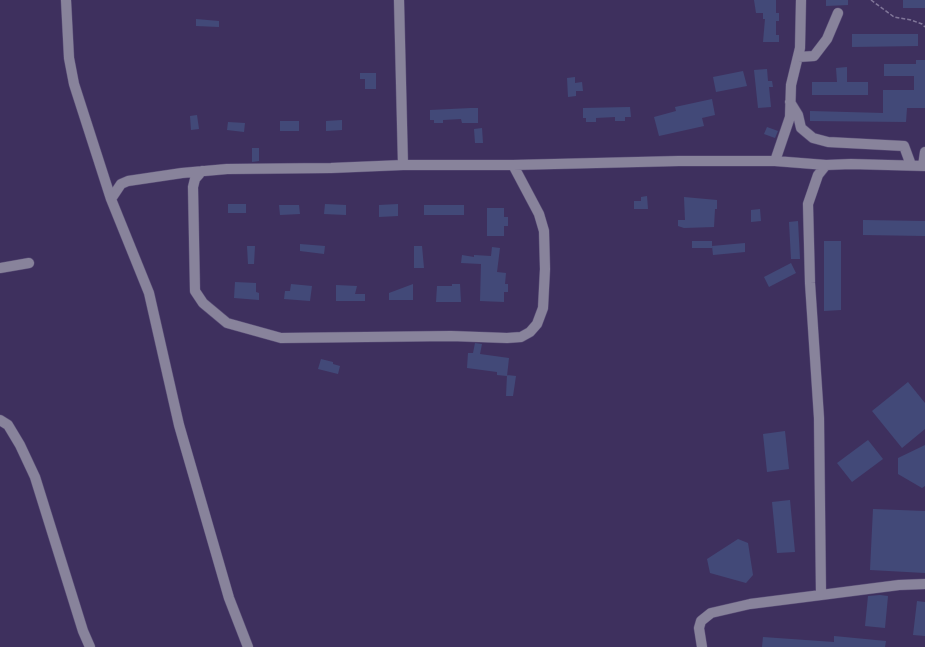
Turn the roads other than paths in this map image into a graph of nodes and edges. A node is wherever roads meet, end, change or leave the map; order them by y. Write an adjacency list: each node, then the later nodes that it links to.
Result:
1 (66, 0): 15 (street)
2 (400, 0): 9 (street)
3 (801, 0): 5 (street)
4 (838, 13): 5 (street)
5 (798, 57): 6 (street)
6 (790, 102): 8 (street); 12 (street)
7 (925, 152): 13 (street)
8 (776, 161): 10 (street); 11 (street)
9 (403, 165): 10 (street); 14 (street)
10 (513, 165): 14 (street)
11 (826, 165): 12 (street); 20 (street)
12 (911, 165): 13 (street)
13 (924, 166)
14 (202, 171): 15 (street)
15 (111, 198): 22 (street)
16 (29, 263): 17 (street)
17 (0, 268)
18 (0, 420): 21 (street)
19 (925, 584): 20 (street)
20 (821, 595): 23 (street)
21 (90, 647)
22 (248, 647)
23 (702, 647)

